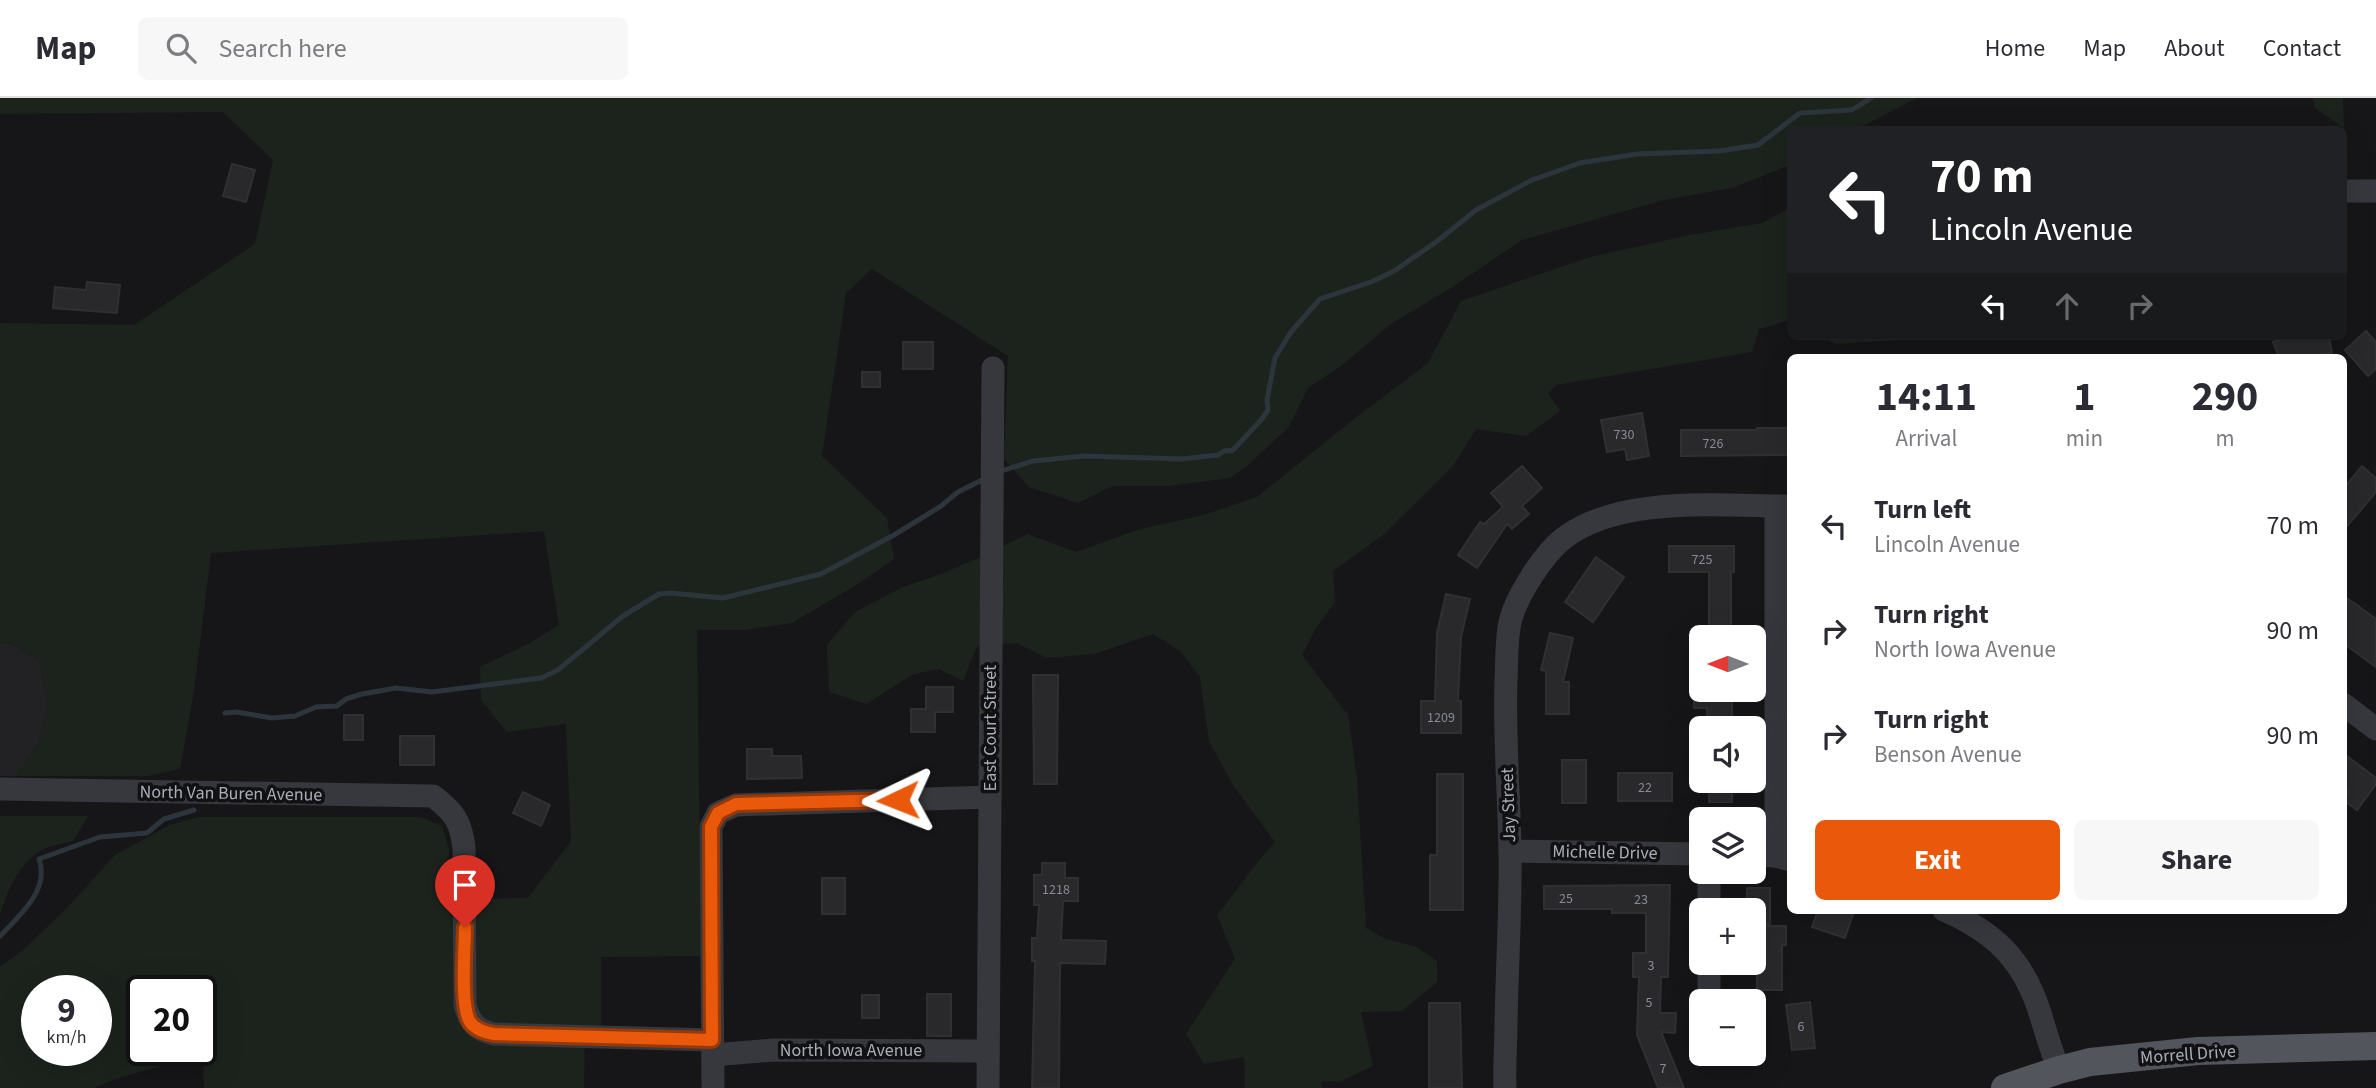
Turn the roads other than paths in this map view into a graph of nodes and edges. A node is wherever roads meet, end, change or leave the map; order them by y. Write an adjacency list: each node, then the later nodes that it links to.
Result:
1 (2347, 191): 2 (street)
2 (2376, 191)
3 (993, 368): 8 (street, East Court Street)
4 (1783, 506): 9 (street, Jay Street); 11 (street)
5 (2347, 707): 6 (street)
6 (2376, 729)
7 (0, 789): 13 (street, North Van Buren Avenue)
8 (990, 797): 15 (street); 16 (street, East Court Street)
9 (1510, 851): 10 (street, Michelle Drive); 20 (street, Jay Street)
10 (1689, 854)
11 (1773, 857)
12 (1974, 916): 17 (street)
13 (494, 1034): 15 (street, North Iowa Avenue)
14 (2376, 1046): 17 (main road, Morrell Drive)
15 (712, 1047): 16 (street, North Iowa Avenue); 18 (street)
16 (988, 1051): 19 (street, East Court Street)
17 (2059, 1070): 21 (main road, Morrell Drive)
18 (713, 1088)
19 (988, 1088)
20 (1505, 1088)
21 (2004, 1088)

